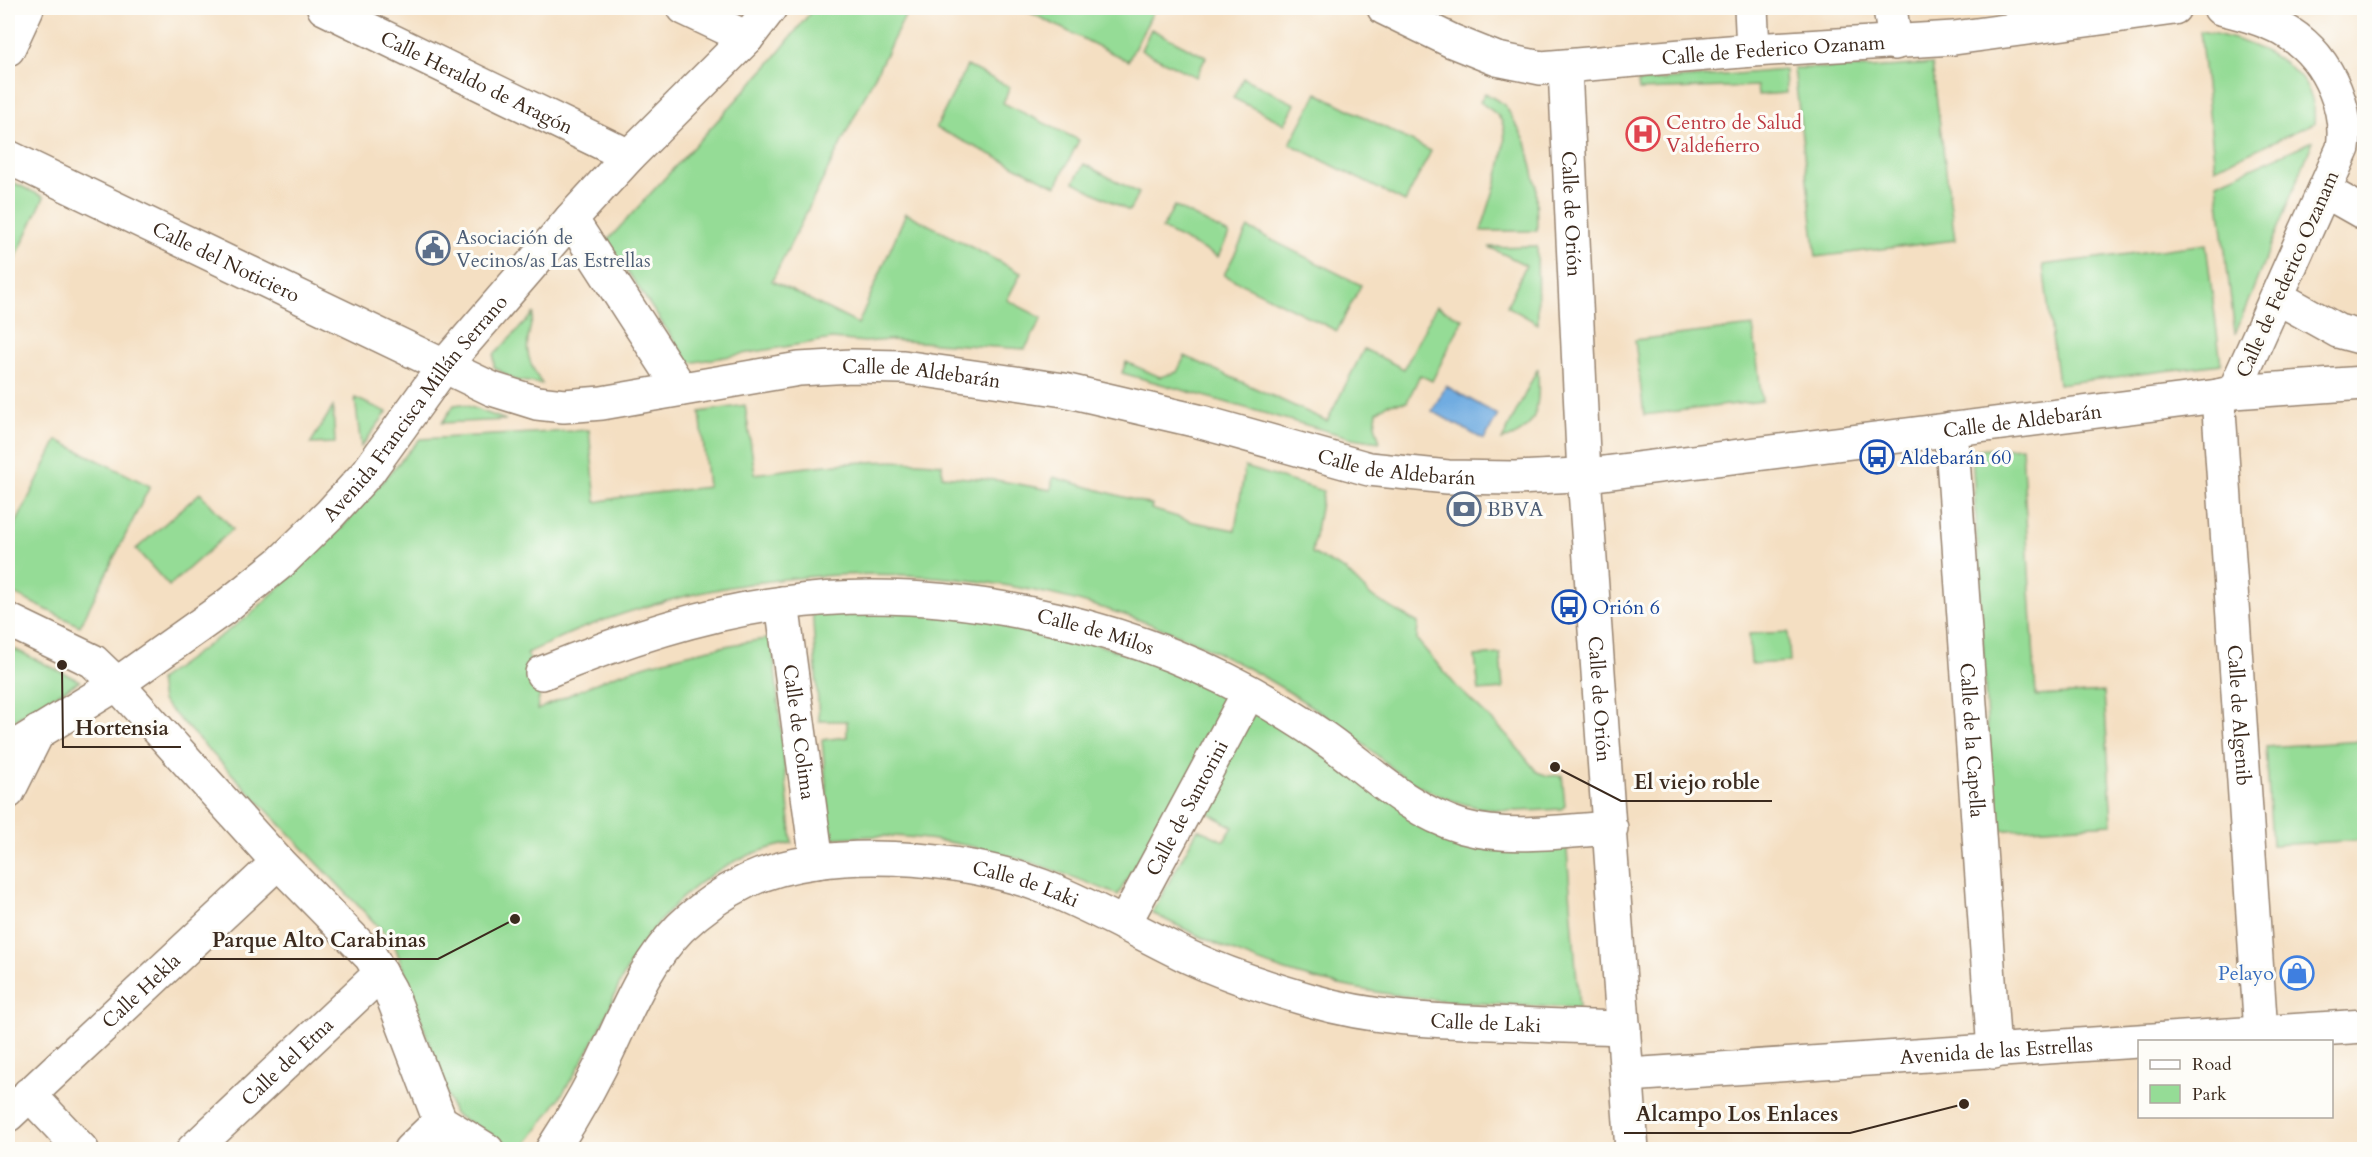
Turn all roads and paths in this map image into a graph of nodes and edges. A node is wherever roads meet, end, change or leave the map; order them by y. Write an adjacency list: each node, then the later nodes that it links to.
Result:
1 (27, 8): 13 (street)
2 (324, 8): 18 (street, Calle Heraldo de Aragón)
3 (684, 8): 11 (street)
4 (770, 8): 11 (street, Avenida Francisca Millán Serrano)
5 (1384, 8): 15 (street, Calle de Federico Ozanam)
6 (1751, 8): 14 (street)
7 (1890, 8): 12 (street)
8 (2174, 8): 10 (street, Calle de Federico Ozanam)
9 (2220, 8): 16 (street, Calle de Federico Ozanam)
10 (2028, 18): 12 (street, Calle de Federico Ozanam)
11 (747, 38): 18 (street, Avenida Francisca Millán Serrano)
12 (1895, 43): 14 (street, Calle de Federico Ozanam)
13 (8, 49)
14 (1753, 50): 15 (street, Calle de Federico Ozanam)
15 (1565, 68): 29 (street, Calle de Orión)
16 (2354, 120): 19 (street, Calle de Federico Ozanam)
17 (8, 156): 24 (street, Calle del Noticiero)
18 (629, 156): 21 (street, Avenida Francisca Millán Serrano)
19 (2325, 190): 20 (street); 22 (street, Calle de Federico Ozanam)
20 (2364, 213)
21 (571, 219): 24 (street, Avenida Francisca Millán Serrano); 26 (street)
22 (2277, 297): 23 (street); 27 (street, Calle de Federico Ozanam)
23 (2362, 340)
24 (446, 365): 26 (street, Calle de Aldebarán); 33 (street, Avenida Francisca Millán Serrano)
25 (2364, 383): 27 (street, Calle de Aldebarán)
26 (681, 389): 29 (street, Calle de Aldebarán)
27 (2226, 394): 28 (street, Calle de Aldebarán); 45 (street, Calle de Algenib)
28 (1951, 429): 29 (street, Calle de Aldebarán); 48 (street, Calle de la Capella)
29 (1584, 475): 38 (street, Calle de Orión)
30 (782, 603): 32 (street, Calle de Milos); 34 (street, Calle de Milos); 39 (street, Calle de Colima)
31 (8, 620): 33 (street)
32 (542, 673)
33 (117, 684): 35 (street, Avenida Francisca Millán Serrano); 40 (street)
34 (1250, 692): 38 (street, Calle de Milos); 41 (street, Calle de Santorini)
35 (38, 732): 36 (street, Avenida Francisca Millán Serrano); 37 (street)
36 (8, 751)
37 (8, 792)
38 (1611, 828): 44 (street, Calle de Orión)
39 (817, 861): 41 (street, Calle de Laki); 56 (street, Calle de Laki)
40 (278, 862): 42 (street); 50 (street, Calle Hekla)
41 (1124, 924): 44 (street, Calle de Laki)
42 (381, 973): 51 (street); 53 (street, Calle del Etna)
43 (2364, 1026): 45 (street, Avenida de las Estrellas)
44 (1624, 1028): 49 (street, Calle de Orión)
45 (2261, 1033): 46 (street, Avenida de las Estrellas)
46 (2163, 1040)
47 (2138, 1042): 48 (street, Avenida de las Estrellas)
48 (1994, 1052): 49 (street, Avenida de las Estrellas)
49 (1628, 1075): 57 (street, Calle de Orión)
50 (18, 1105): 52 (street)
51 (440, 1121): 54 (street); 55 (street)
52 (82, 1149)
53 (193, 1149)
54 (410, 1149)
55 (487, 1149)
56 (552, 1149)
57 (1632, 1149)

